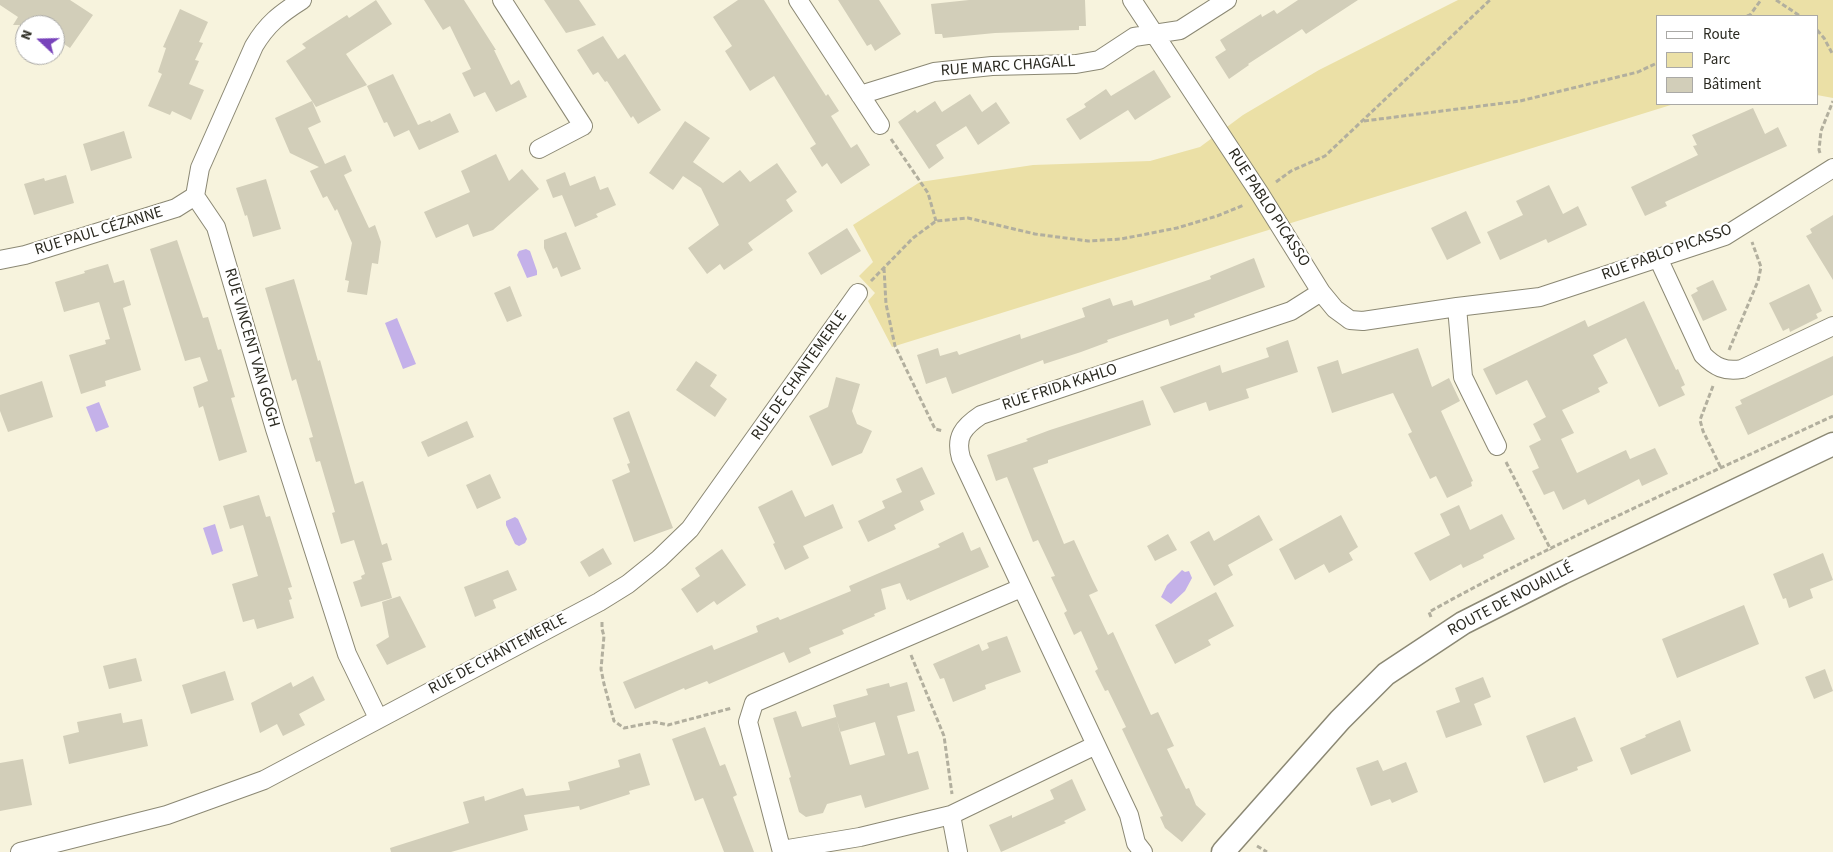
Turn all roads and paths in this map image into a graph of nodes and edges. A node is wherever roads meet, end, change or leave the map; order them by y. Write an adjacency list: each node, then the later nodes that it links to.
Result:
1 (502, 0): 19 (street)
2 (798, 0): 15 (street)
3 (1132, 0): 12 (street, RUE PABLO PICASSO)
4 (1228, 0): 12 (street, RUE MARC CHAGALL)
5 (1490, 0): 17 (path)
6 (1761, 0): 9 (path)
7 (1776, 0): 10 (path)
8 (297, 1): 22 (street)
9 (1748, 15)
10 (1798, 15)
11 (1818, 31): 13 (path)
12 (1154, 33): 15 (street, RUE MARC CHAGALL); 21 (street, RUE PABLO PICASSO)
13 (1833, 55)
14 (1656, 63): 17 (path)
15 (860, 94): 18 (street)
16 (1833, 101): 20 (path)
17 (1364, 121): 21 (path)
18 (880, 124): 23 (path)
19 (539, 150)
20 (1831, 169): 24 (street, RUE PABLO PICASSO)
21 (1260, 194): 23 (path); 27 (street, RUE PABLO PICASSO)
22 (195, 196): 25 (street, RUE PAUL CÉZANNE); 39 (street, RUE VINCENT VAN GOGH)
23 (936, 221): 26 (path)
24 (1658, 258): 29 (street, RUE PABLO PICASSO); 30 (street)
25 (0, 260)
26 (884, 268): 28 (path); 31 (path)
27 (1321, 292): 29 (street, RUE PABLO PICASSO); 31 (street, RUE FRIDA KAHLO)
28 (858, 293): 36 (street, RUE DE CHANTEMERLE)
29 (1457, 307): 33 (street)
30 (1833, 326)
31 (960, 436): 35 (street)
32 (1833, 444): 34 (street, ROUTE DE NOUAILLÉ)
33 (1498, 446): 34 (path)
34 (1562, 573): 46 (street, ROUTE DE NOUAILLÉ)
35 (1021, 588): 37 (street); 40 (street)
36 (599, 602): 38 (path); 39 (street, RUE DE CHANTEMERLE)
37 (904, 638): 38 (street); 41 (path)
38 (754, 703): 42 (street)
39 (378, 718): 43 (street, RUE DE CHANTEMERLE)
40 (1096, 745): 41 (street); 45 (street)
41 (951, 815): 42 (street); 44 (street)
42 (782, 851)
43 (20, 852)
44 (958, 852)
45 (1143, 852)
46 (1223, 852)

